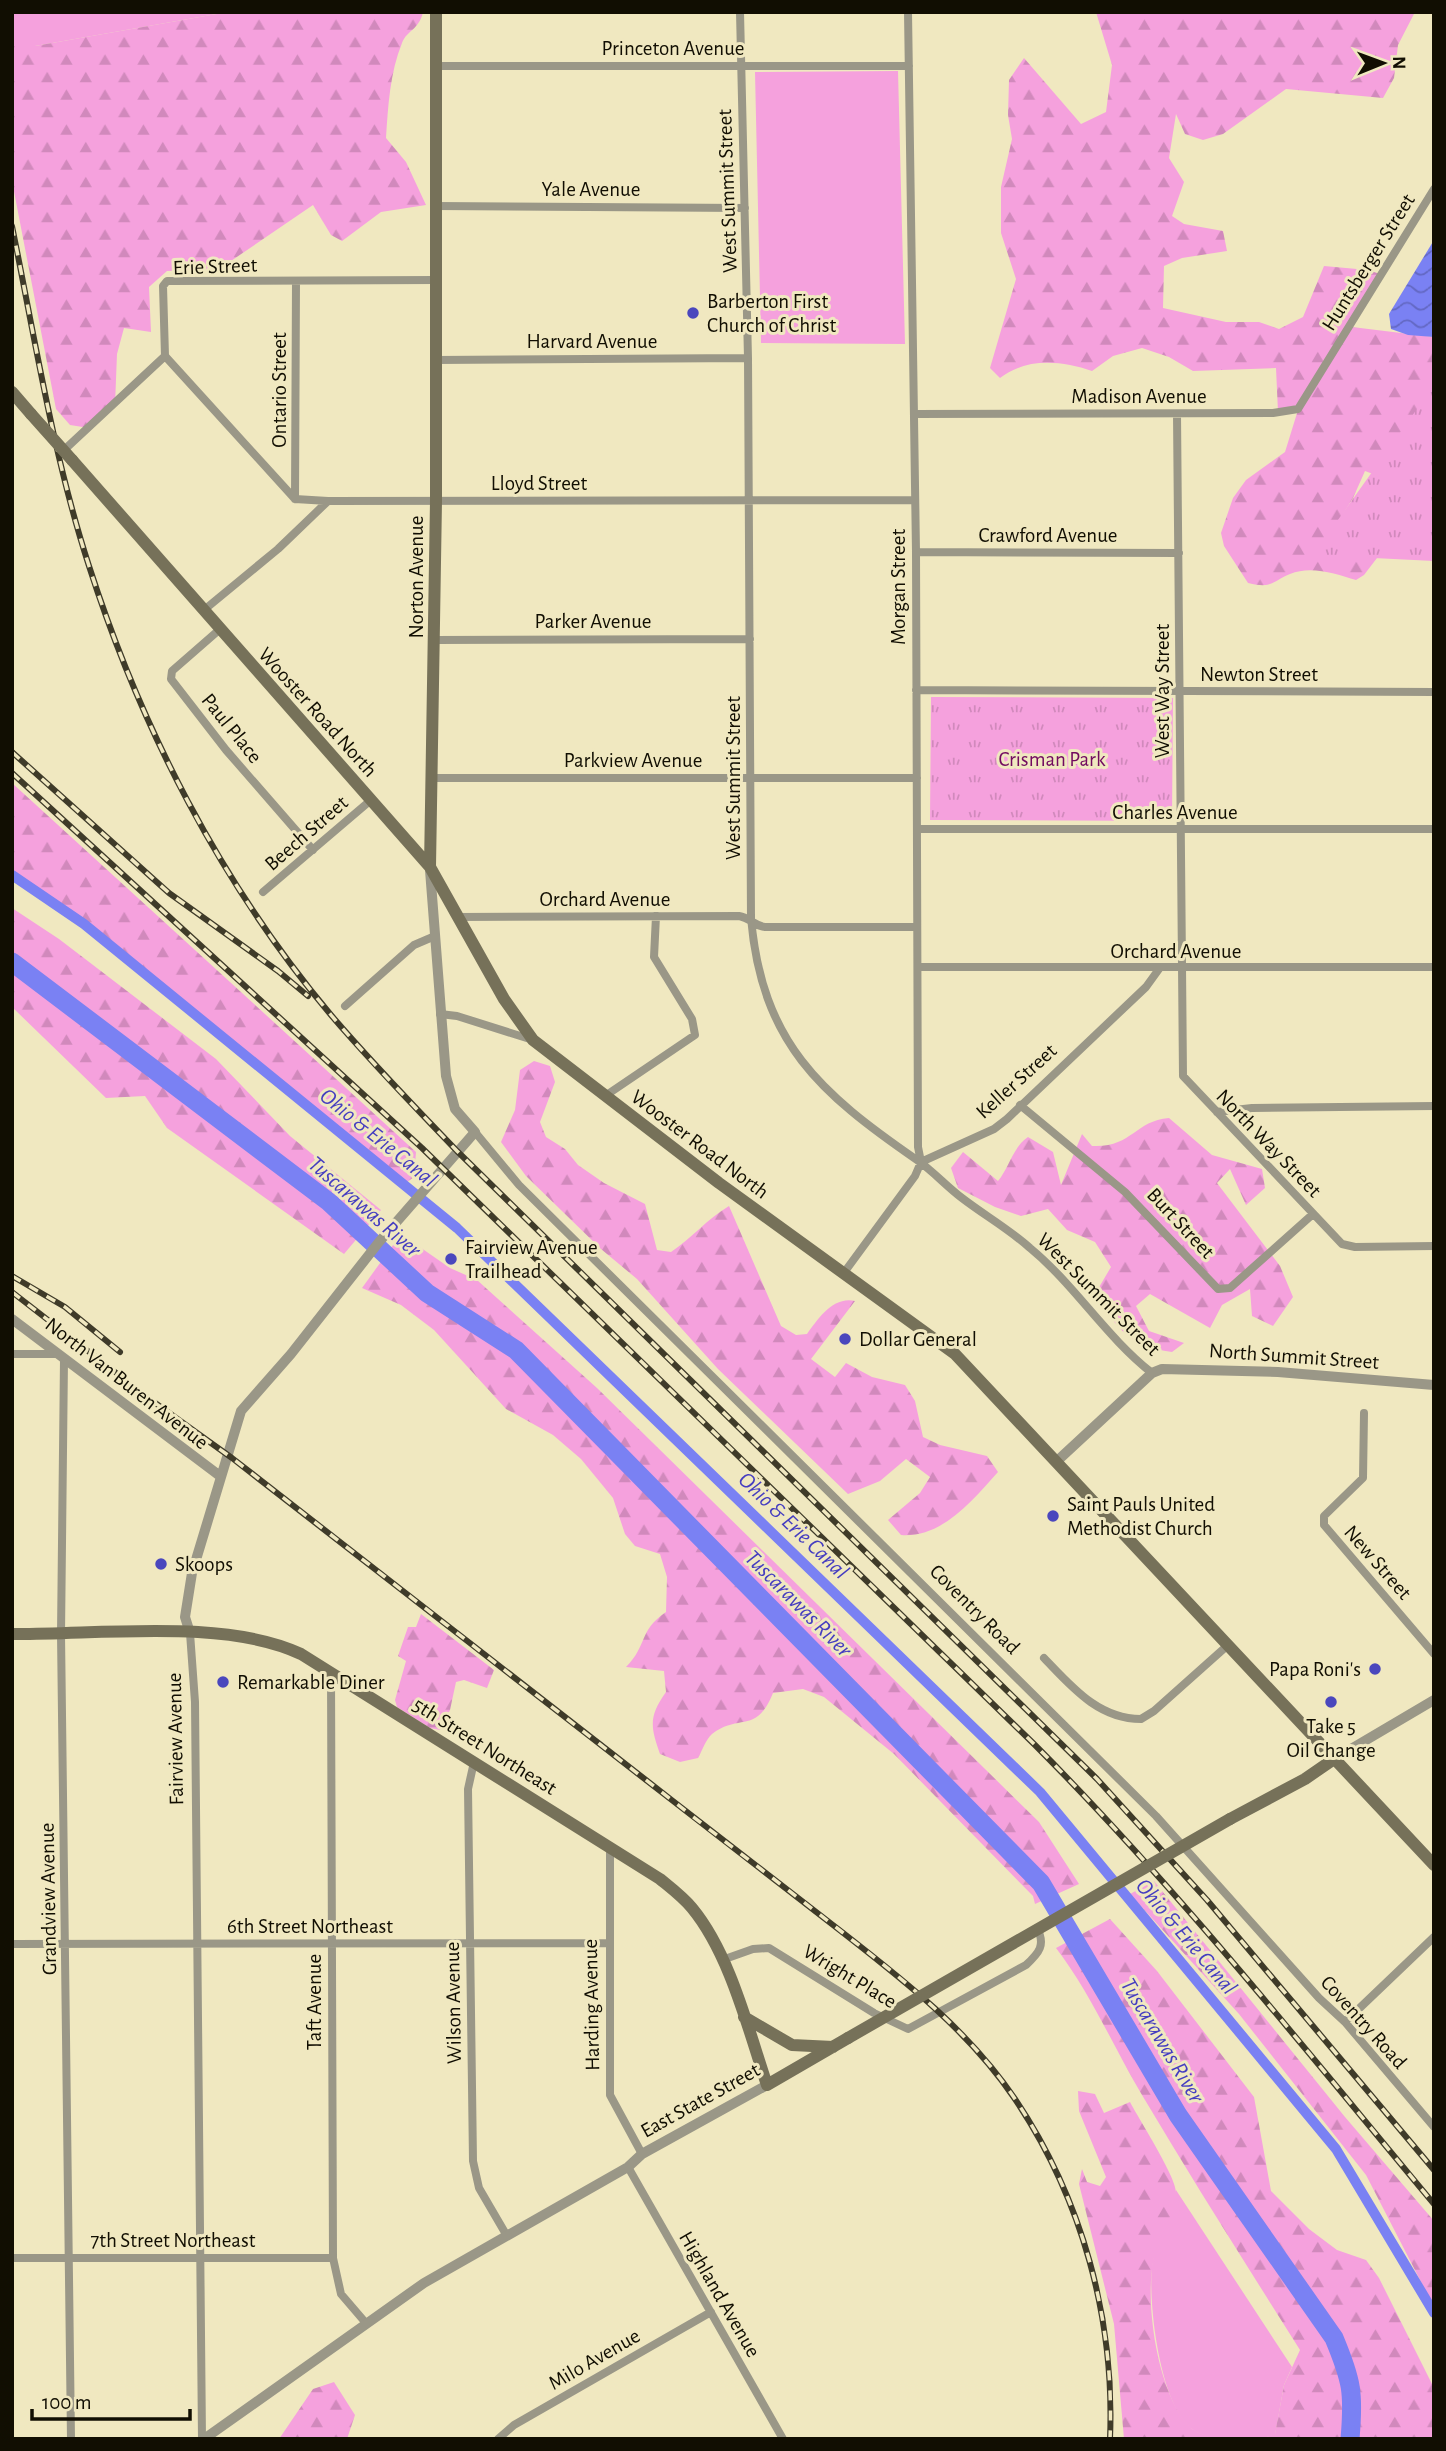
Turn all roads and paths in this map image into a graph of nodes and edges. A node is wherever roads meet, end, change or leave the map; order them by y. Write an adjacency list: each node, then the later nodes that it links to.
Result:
1 (436, 12): 4 (main road, Norton Avenue)
2 (740, 12): 5 (street, West Summit Street)
3 (908, 12): 6 (street, Morgan Street)
4 (435, 66): 5 (street, Princeton Avenue); 8 (main road, Norton Avenue)
5 (741, 66): 6 (street, Princeton Avenue); 9 (street, West Summit Street)
6 (909, 66): 17 (street, Morgan Street)
7 (1434, 188): 12 (street, Huntsberger Street)
8 (436, 206): 9 (street, Yale Avenue); 10 (main road, Norton Avenue)
9 (745, 208): 14 (street, West Summit Street)
10 (436, 280): 11 (street, Erie Street); 15 (main road, Norton Avenue)
11 (296, 282): 13 (street, Erie Street); 20 (street, Ontario Street)
12 (1331, 354): 18 (street, Madison Avenue)
13 (165, 356): 19 (street); 20 (street)
14 (748, 358): 15 (street, Harvard Avenue); 21 (street, West Summit Street)
15 (436, 360): 24 (main road, Norton Avenue)
16 (12, 393): 19 (main road, Wooster Road North, bridge)
17 (915, 414): 18 (street, Madison Avenue); 22 (street, Morgan Street)
18 (1177, 414): 26 (street, West Way Street)
19 (68, 452): 27 (main road, Wooster Road North)
20 (295, 499): 23 (street, Lloyd Street)
21 (748, 500): 22 (street, Lloyd Street); 24 (street, Lloyd Street); 29 (street, West Summit Street)
22 (915, 500): 25 (street, Morgan Street)
23 (328, 501): 24 (street, Lloyd Street); 27 (street)
24 (436, 501): 30 (main road, Norton Avenue)
25 (916, 552): 26 (street, Crawford Avenue); 31 (street, Morgan Street)
26 (1179, 553): 32 (street, West Way Street)
27 (204, 610): 28 (main road, Wooster Road North)
28 (219, 630): 37 (main road, Wooster Road North); 41 (street, Paul Place)
29 (750, 639): 30 (street, Parker Avenue); 34 (street, West Summit Street)
30 (435, 640): 35 (main road, Norton Avenue)
31 (916, 690): 32 (street, Newton Street); 36 (street, Morgan Street)
32 (1179, 691): 33 (street, Newton Street); 40 (street, West Way Street)
33 (1434, 692)
34 (749, 777): 35 (street, Parkview Avenue); 36 (street, Parkview Avenue); 46 (street, West Summit Street)
35 (432, 778): 42 (main road, Norton Avenue)
36 (917, 778): 38 (street, Morgan Street)
37 (371, 800): 41 (street, Beech Street); 42 (main road, Wooster Road North)
38 (917, 829): 40 (street, Charles Avenue); 47 (street, Morgan Street)
39 (1434, 829): 40 (street, Charles Avenue)
40 (1179, 830): 52 (street, West Way Street)
41 (313, 850): 43 (street, Beech Street)
42 (430, 867): 45 (main road, Wooster Road North); 48 (street, Norton Avenue)
43 (263, 892)
44 (656, 916): 45 (street, Orchard Avenue); 46 (street, Orchard Avenue); 56 (street)
45 (457, 917): 55 (main road, Wooster Road North)
46 (751, 918): 47 (street, Orchard Avenue); 61 (street, West Summit Street)
47 (917, 927): 49 (street, Morgan Street)
48 (435, 936): 53 (street); 54 (street, Norton Avenue)
49 (918, 967): 51 (street, Orchard Avenue); 61 (street, Morgan Street)
50 (1434, 967): 52 (street, Orchard Avenue)
51 (1158, 968): 52 (street, Orchard Avenue); 57 (street, Keller Street)
52 (1181, 968): 59 (street, North Way Street)
53 (345, 1006)
54 (440, 1014): 55 (street); 60 (street, Norton Avenue)
55 (533, 1040): 56 (main road, Wooster Road North)
56 (605, 1096): 64 (main road, Wooster Road North)
57 (1020, 1105): 61 (street, Keller Street); 62 (street, Burt Street)
58 (1434, 1107): 59 (street)
59 (1217, 1112): 62 (street, North Way Street)
60 (475, 1132): 72 (street, Fairview Avenue); 95 (street, Coventry Road)
61 (921, 1162): 64 (street); 68 (street, West Summit Street)
62 (1313, 1214): 63 (street, North Way Street)
63 (1434, 1246)
64 (843, 1274): 71 (main road, Wooster Road North)
65 (12, 1319): 67 (street, North Van Buren Avenue)
66 (12, 1354): 67 (street)
67 (61, 1357): 72 (street, North Van Buren Avenue); 75 (street, Grandview Avenue)
68 (1152, 1373): 69 (street, North Summit Street); 71 (street)
69 (1434, 1385)
70 (1364, 1413): 77 (street, New Street)
71 (1056, 1462): 76 (main road, Wooster Road North)
72 (220, 1476): 73 (street, Fairview Avenue)
73 (190, 1633): 75 (main road, 5th Street Northeast); 79 (main road, 5th Street Northeast); 90 (street, Fairview Avenue)
74 (12, 1634): 75 (main road, 5th Street Northeast)
75 (61, 1634): 89 (street, Grandview Avenue)
76 (1228, 1645): 78 (street); 81 (main road, Wooster Road North)
77 (1434, 1654)
78 (1044, 1658)
79 (331, 1672): 82 (main road, 5th Street Northeast); 91 (street, Taft Avenue)
80 (1434, 1700): 81 (street)
81 (1334, 1759): 84 (main road, Wooster Road North); 96 (main road, East State Street, bridge)
82 (474, 1762): 83 (main road, 5th Street Northeast); 92 (street, Wilson Avenue)
83 (610, 1847): 87 (street, Harding Avenue); 93 (main road, 5th Street Northeast)
84 (1434, 1865)
85 (1036, 1924): 93 (street, Wright Place)
86 (1434, 1937): 95 (street)
87 (608, 1943): 92 (street, 6th Street Northeast); 99 (street, Harding Avenue)
88 (12, 1944): 89 (street, 6th Street Northeast)
89 (66, 1944): 90 (street, 6th Street Northeast); 103 (street, Grandview Avenue)
90 (198, 1944): 91 (street, 6th Street Northeast); 104 (street, Fairview Avenue)
91 (331, 1944): 92 (street, 6th Street Northeast); 105 (street, Taft Avenue)
92 (470, 1944): 101 (street, Wilson Avenue)
93 (722, 1960): 94 (main road, 5th Street Northeast)
94 (744, 2017): 96 (main road); 97 (main road, 5th Street Northeast)
95 (1345, 2022): 98 (street, Coventry Road)
96 (833, 2047): 97 (main road, East State Street)
97 (767, 2085): 99 (street, East State Street)
98 (1434, 2127)
99 (642, 2154): 100 (street, East State Street)
100 (628, 2167): 101 (street, East State Street); 106 (street, Highland Avenue)
101 (507, 2236): 107 (street, East State Street)
102 (12, 2258): 103 (street, 7th Street Northeast)
103 (68, 2258): 104 (street, 7th Street Northeast); 109 (street, Grandview Avenue)
104 (200, 2258): 105 (street, 7th Street Northeast); 110 (street, Fairview Avenue)
105 (333, 2258): 107 (street, Taft Avenue)
106 (711, 2312): 108 (street, Highland Avenue); 111 (street, Milo Avenue)
107 (365, 2322): 110 (street, East State Street)
108 (780, 2438)
109 (71, 2439)
110 (203, 2439)
111 (498, 2439)

